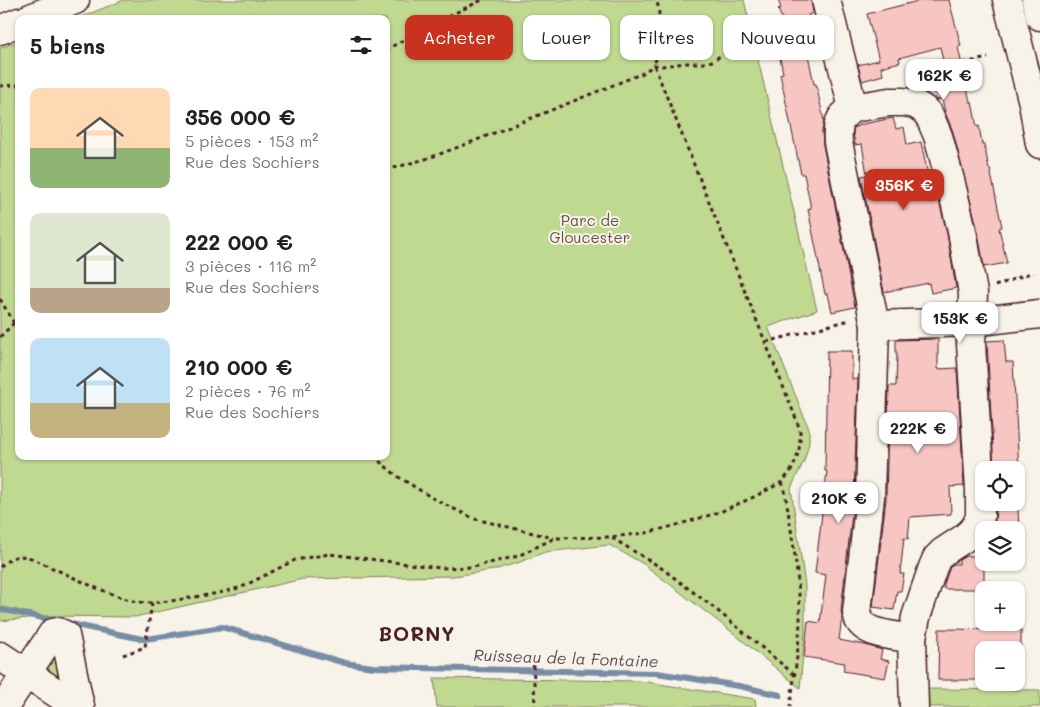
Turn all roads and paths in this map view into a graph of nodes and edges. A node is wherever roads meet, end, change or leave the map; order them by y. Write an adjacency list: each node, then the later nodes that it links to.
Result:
1 (75, 0): 6 (street)
2 (482, 0): 9 (path)
3 (657, 0): 11 (path)
4 (1007, 0): 16 (street)
5 (829, 11): 11 (path); 14 (street)
6 (38, 15)
7 (15, 24): 8 (street)
8 (0, 30)
9 (390, 48)
10 (988, 58): 15 (path)
11 (654, 64): 17 (path); 25 (path)
12 (15, 85): 13 (path)
13 (0, 86)
14 (853, 108): 15 (street); 22 (street)
15 (923, 109): 20 (street)
16 (1040, 144)
17 (390, 169)
18 (0, 299): 21 (path)
19 (1040, 314): 20 (street)
20 (972, 322): 22 (street); 30 (street)
21 (14, 323): 23 (path)
22 (875, 325): 30 (street)
23 (0, 338)
24 (378, 460): 27 (path)
25 (782, 482): 26 (path); 35 (path)
26 (612, 537): 27 (path); 35 (path)
27 (554, 538): 29 (path)
28 (0, 567): 29 (path)
29 (152, 602): 31 (path)
30 (912, 638): 41 (street)
31 (123, 655)
32 (0, 656): 34 (street)
33 (533, 657): 39 (path)
34 (26, 673): 36 (street); 37 (street); 38 (street)
35 (795, 675): 40 (path)
36 (43, 698): 38 (street)
37 (3, 700)
38 (80, 706)
39 (535, 707)
40 (790, 707)
41 (914, 707)

